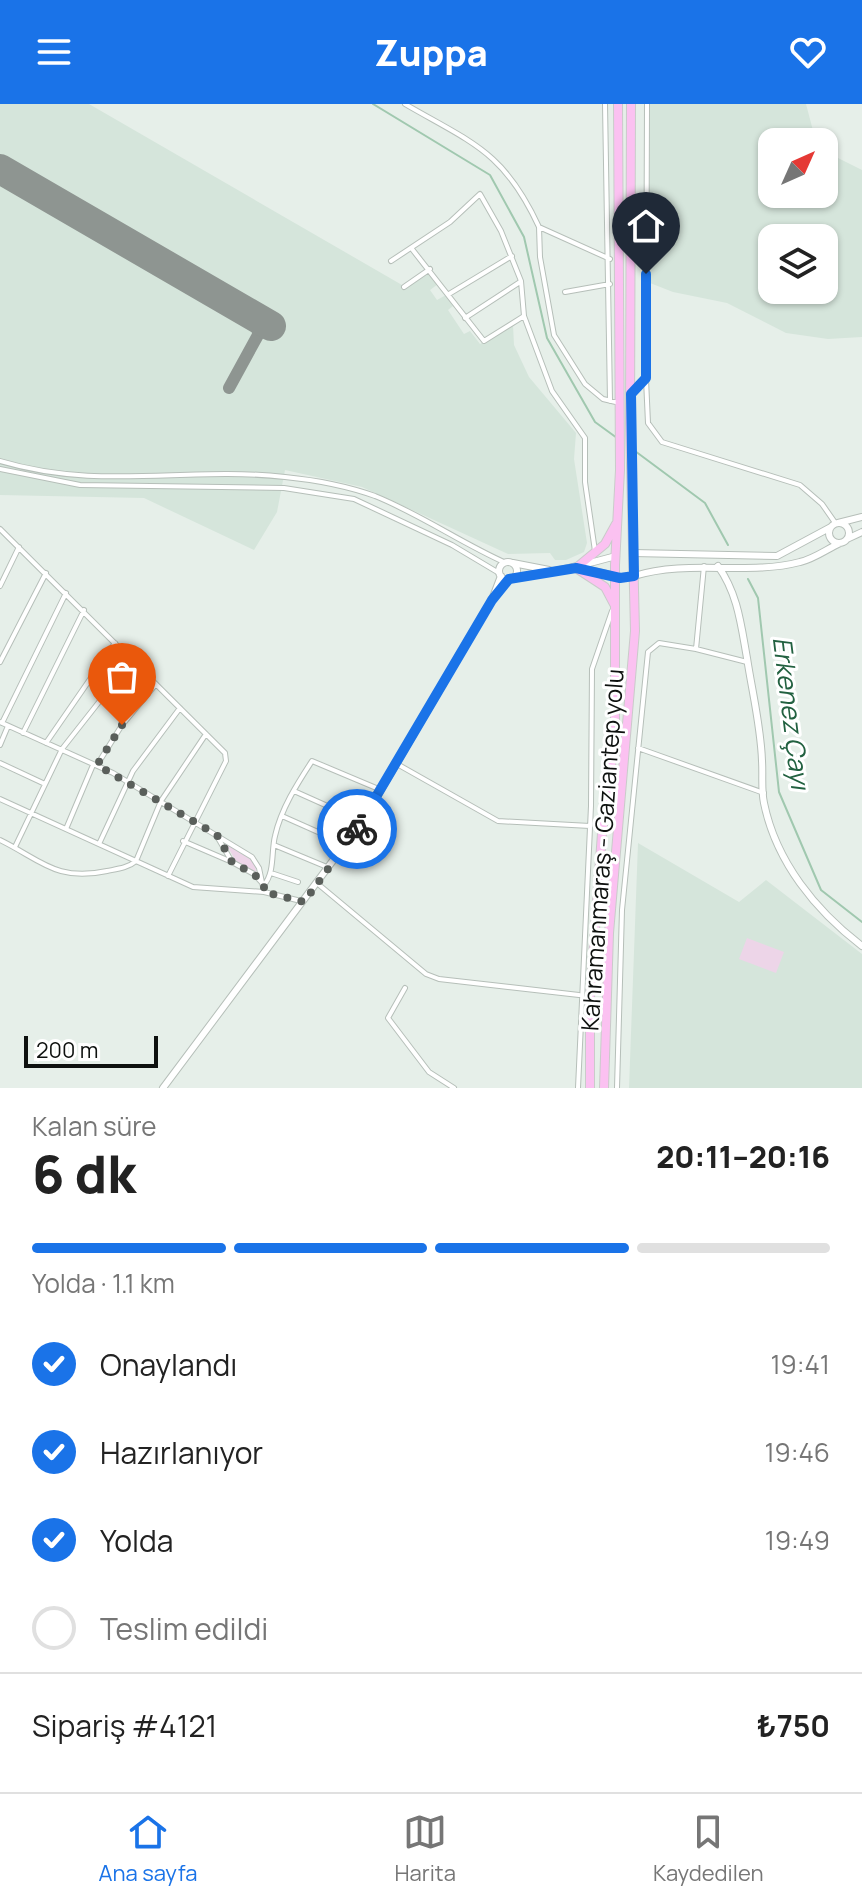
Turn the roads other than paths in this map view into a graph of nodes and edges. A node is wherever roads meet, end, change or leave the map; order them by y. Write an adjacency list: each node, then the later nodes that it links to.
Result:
1 (405, 104): 6 (street)
2 (605, 104): 9 (street)
3 (618, 104): 21 (highway, Kahramanmaraş - Gaziantep yolu)
4 (631, 104): 20 (highway, Kahramanmaraş - Gaziantep yolu)
5 (647, 104): 19 (street)
6 (539, 227): 9 (street); 21 (street)
7 (412, 249): 8 (street); 10 (street); 11 (street)
8 (512, 256): 12 (street); 16 (street)
9 (610, 259): 13 (street)
10 (391, 261)
11 (430, 269): 14 (street); 16 (street)
12 (521, 282): 17 (street); 18 (street)
13 (610, 284): 15 (street); 21 (street)
14 (404, 287)
15 (565, 292)
16 (449, 294): 18 (street)
17 (524, 316): 18 (street); 34 (street)
18 (465, 318)
19 (646, 378): 20 (street); 28 (street)
20 (631, 394): 35 (highway, Kahramanmaraş - Gaziantep yolu)
21 (615, 402): 27 (highway, Kahramanmaraş - Gaziantep yolu)
22 (0, 461): 24 (street)
23 (0, 469): 25 (street)
24 (198, 475): 25 (street); 37 (street)
25 (198, 484): 43 (street)
26 (862, 517): 28 (main road)
27 (617, 519): 34 (highway); 36 (highway, Kahramanmaraş - Gaziantep yolu)
28 (834, 525): 31 (main road); 32 (main road); 35 (main road)
29 (0, 529): 33 (street)
30 (862, 532): 31 (main road)
31 (847, 539): 32 (main road)
32 (840, 543): 39 (main road)
33 (19, 547): 42 (street); 47 (street)
34 (595, 553): 40 (highway)
35 (633, 553): 36 (highway); 45 (highway, Kahramanmaraş - Gaziantep yolu)
36 (616, 560): 40 (main road); 44 (highway, Kahramanmaraş - Gaziantep yolu)
37 (508, 563): 41 (main road); 43 (main road); 46 (main road)
38 (704, 566): 39 (main road); 45 (main road); 53 (street)
39 (718, 566): 56 (main road)
40 (576, 568): 41 (main road); 44 (main road); 50 (highway)
41 (549, 570): 46 (main road)
42 (46, 573): 48 (street); 55 (street)
43 (500, 574): 46 (main road); 49 (main road)
44 (615, 576): 45 (highway); 50 (highway, Kahramanmaraş - Gaziantep yolu)
45 (634, 576): 106 (highway, Kahramanmaraş - Gaziantep yolu)
46 (510, 579): 49 (main road)
47 (0, 586)
48 (66, 593): 51 (street); 59 (street)
49 (492, 600): 67 (main road)
50 (615, 606): 80 (street); 105 (highway, Kahramanmaraş - Gaziantep yolu)
51 (84, 610): 52 (street); 60 (street)
52 (115, 643): 54 (street); 62 (street)
53 (696, 649): 56 (street); 64 (street)
54 (132, 660): 57 (street); 65 (street)
55 (0, 662)
56 (747, 662): 73 (main road)
57 (156, 684): 58 (street); 68 (street)
58 (180, 708): 61 (street); 69 (street)
59 (3, 724): 60 (street); 63 (street)
60 (23, 733): 62 (street)
61 (206, 734): 75 (street); 78 (street)
62 (46, 743): 65 (street)
63 (0, 745)
64 (638, 748): 73 (street); 107 (street)
65 (62, 750): 68 (street); 70 (street)
66 (0, 763): 70 (street)
67 (397, 764): 71 (main road); 80 (street)
68 (95, 765): 69 (street); 81 (street)
69 (127, 781): 75 (street); 85 (street)
70 (45, 784): 76 (street)
71 (381, 790): 72 (street); 79 (main road)
72 (294, 791): 77 (street); 79 (street)
73 (764, 793): 99 (main road)
74 (0, 799): 76 (street)
75 (161, 801): 78 (street); 89 (street)
76 (31, 813): 81 (street); 88 (street)
77 (282, 816): 86 (street); 87 (street)
78 (193, 820): 82 (street); 84 (street)
79 (362, 822): 86 (main road)
80 (590, 826): 101 (street)
81 (66, 829): 85 (street)
82 (217, 835): 90 (street); 96 (street)
83 (0, 840): 88 (street)
84 (183, 841): 90 (street); 93 (street)
85 (99, 844): 89 (street)
86 (346, 844): 91 (main road)
87 (274, 845): 91 (street); 92 (street)
88 (15, 847): 89 (street)
89 (136, 861): 93 (street)
90 (232, 862): 96 (street)
91 (328, 868): 95 (main road)
92 (271, 873): 94 (street); 96 (street)
93 (168, 876): 97 (street)
94 (298, 882)
95 (318, 884): 98 (main road); 101 (street)
96 (264, 885): 97 (street)
97 (264, 892): 98 (street)
98 (304, 902): 102 (main road)
99 (862, 946)
100 (405, 988): 103 (street)
101 (579, 995): 104 (street)
102 (163, 1088)
103 (454, 1088)
104 (578, 1088)
105 (590, 1088)
106 (604, 1088)
107 (617, 1088)

